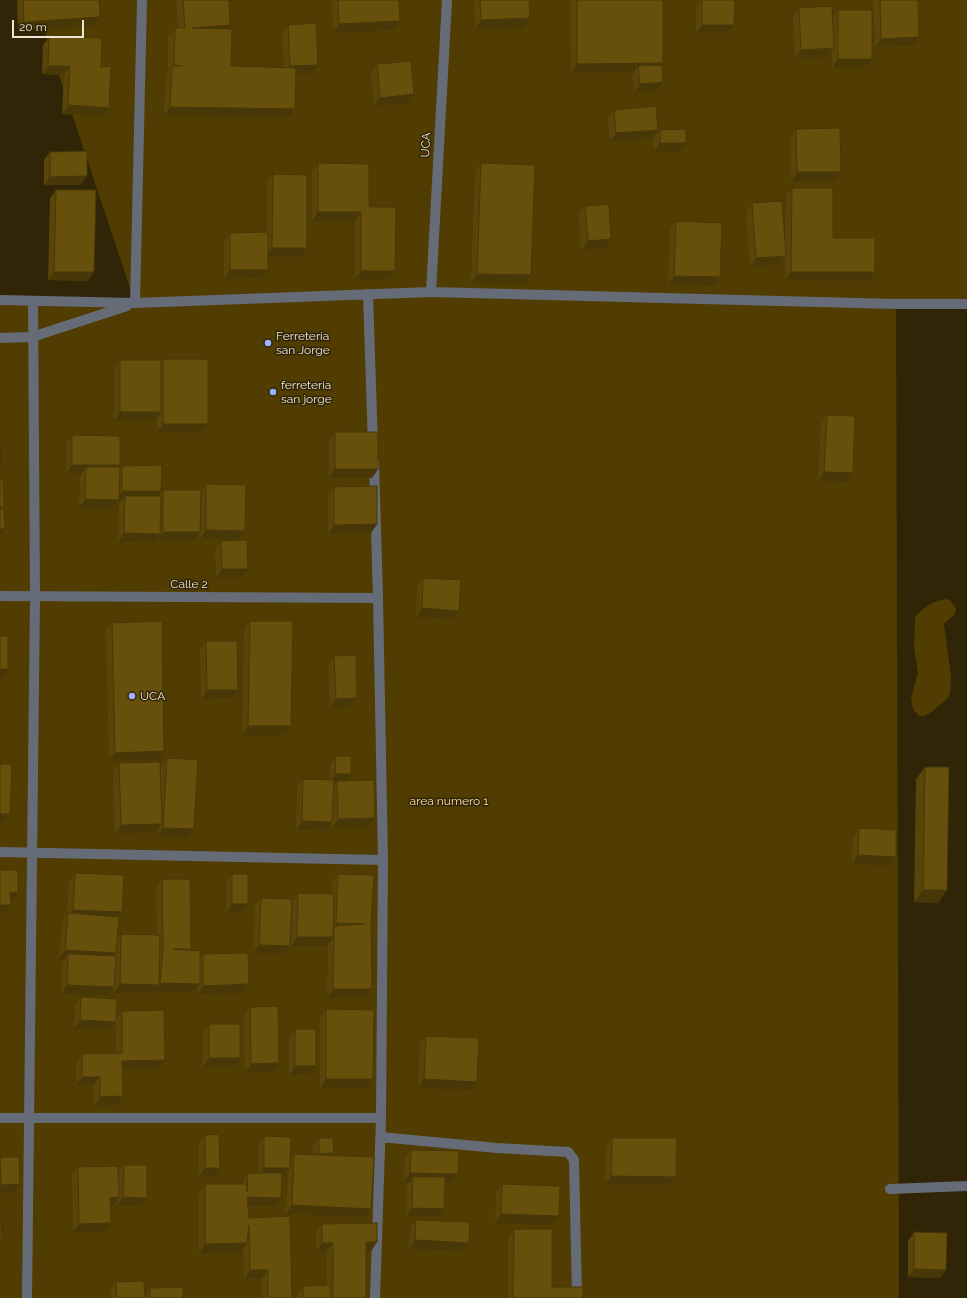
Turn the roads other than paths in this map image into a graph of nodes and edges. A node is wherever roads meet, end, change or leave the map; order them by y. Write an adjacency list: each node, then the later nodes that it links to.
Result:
1 (142, 0): 7 (street)
2 (447, 0): 3 (street, UCA)
3 (431, 292): 4 (street); 8 (street)
4 (368, 294): 7 (street); 13 (street)
5 (0, 300): 6 (street)
6 (33, 301): 7 (street); 9 (street)
7 (135, 303): 9 (street)
8 (967, 304)
9 (32, 337): 10 (street); 12 (street)
10 (0, 338)
11 (0, 596): 12 (street, Calle 2)
12 (35, 596): 13 (street, Calle 2); 15 (street)
13 (378, 598): 16 (street)
14 (0, 852): 15 (street)
15 (33, 852): 16 (street); 18 (street)
16 (383, 860): 19 (street)
17 (0, 1118): 18 (street)
18 (29, 1118): 19 (street); 23 (street)
19 (381, 1118): 20 (street)
20 (380, 1137): 24 (street); 25 (street)
21 (967, 1186): 22 (street)
22 (890, 1189)
23 (27, 1298)
24 (375, 1298)
25 (576, 1298)

